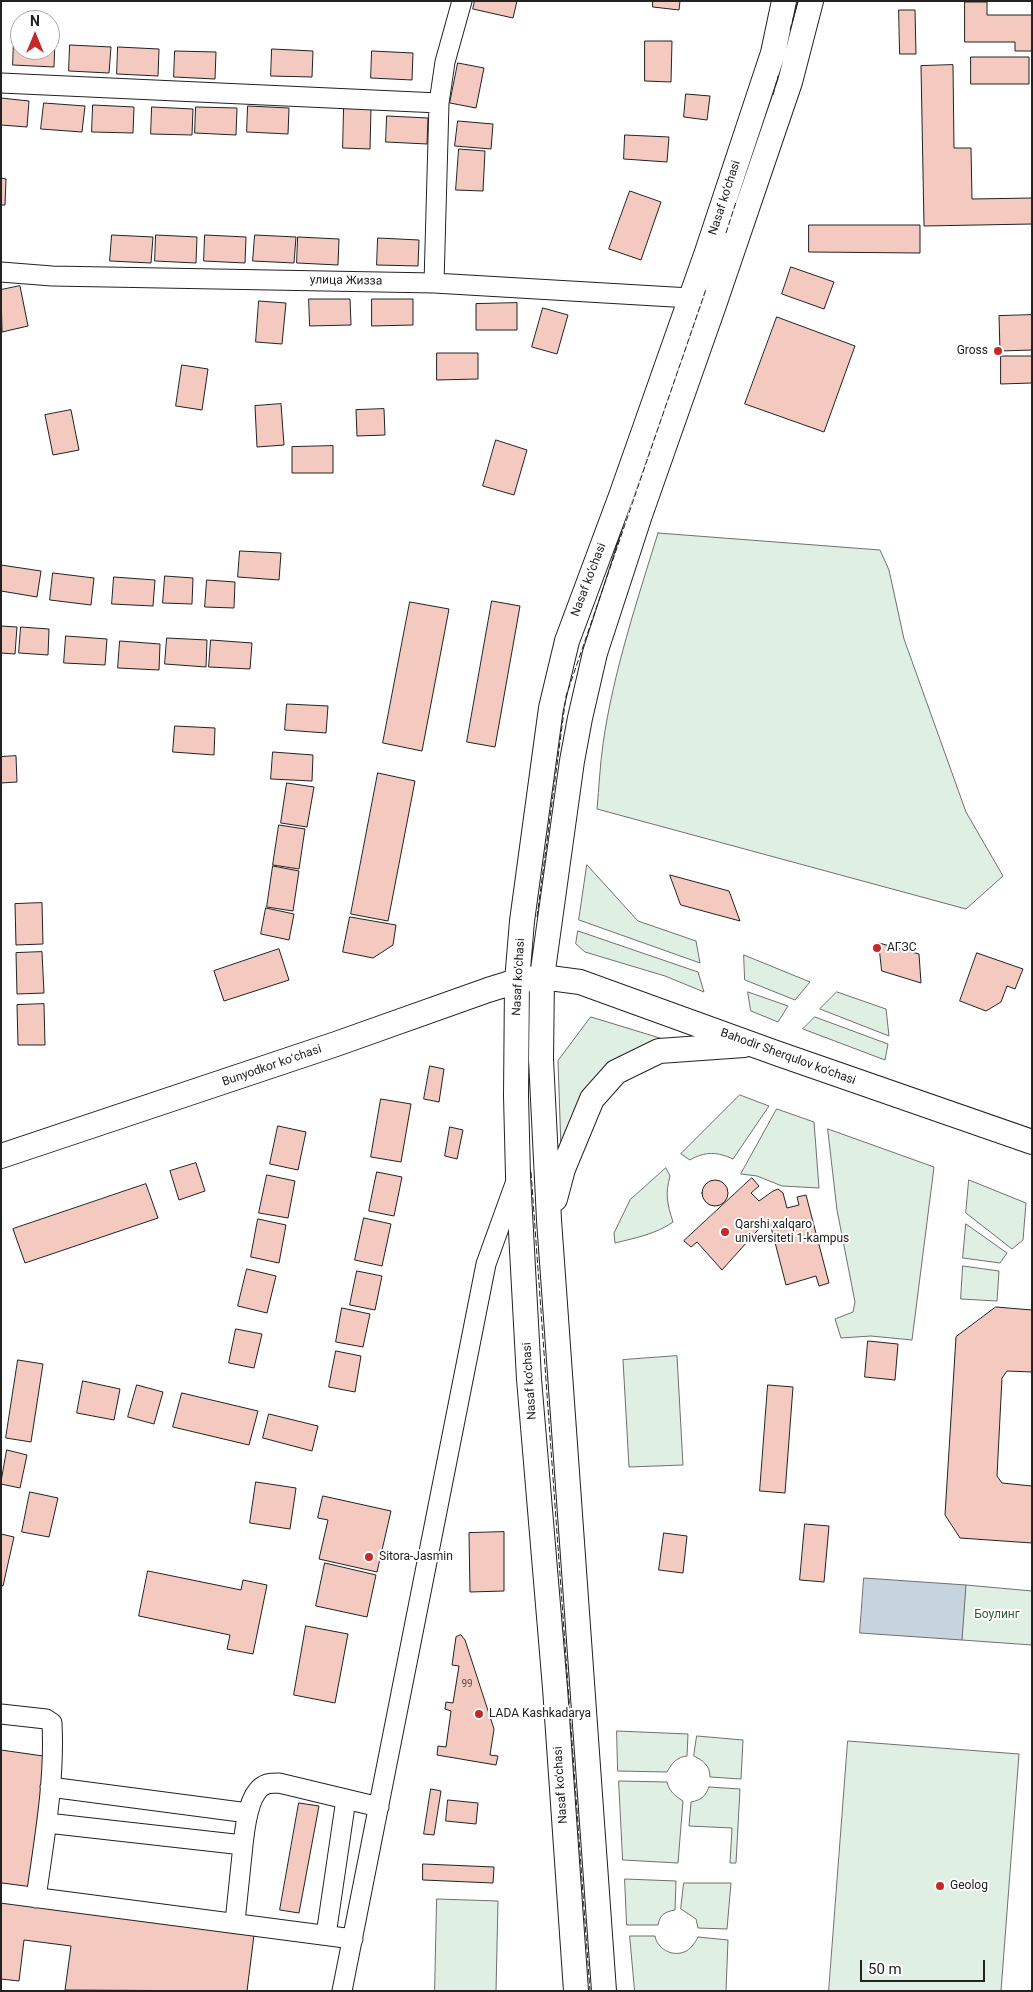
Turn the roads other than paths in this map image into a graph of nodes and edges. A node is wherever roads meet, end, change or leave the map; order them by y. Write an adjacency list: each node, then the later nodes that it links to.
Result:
1 (462, 1): 5 (street)
2 (784, 1): 8 (main road, Nasaf ko‘chasi)
3 (811, 1): 9 (main road, Nasaf ko‘chasi)
4 (1, 83): 5 (street)
5 (439, 103): 7 (street)
6 (1, 272): 7 (street, улица Жизза)
7 (434, 283): 8 (street, улица Жизза)
8 (690, 298): 10 (main road, Nasaf ko‘chasi)
9 (542, 977): 10 (main road, Bunyodkor koʻchasi); 11 (main road, Bahodir Sherqulov ko‘chasi); 15 (main road, Nasaf ko‘chasi)
10 (517, 981): 13 (main road, Bunyodkor koʻchasi); 14 (main road, Nasaf ko‘chasi)
11 (752, 1044): 12 (main road, Bahodir Sherqulov ko‘chasi); 15 (main road)
12 (1032, 1142)
13 (1, 1156)
14 (518, 1176): 19 (street); 29 (main road, Nasaf ko‘chasi)
15 (549, 1220): 30 (main road, Nasaf ko‘chasi)
16 (1, 1714): 17 (street)
17 (50, 1788): 20 (street); 21 (street)
18 (346, 1799): 19 (street); 20 (street); 26 (street)
19 (379, 1807): 27 (street)
20 (248, 1812): 22 (street)
21 (47, 1823): 22 (street); 24 (street)
22 (242, 1846): 25 (street)
23 (1, 1893): 24 (street)
24 (36, 1898): 25 (street)
25 (235, 1922): 26 (street)
26 (326, 1935): 27 (street)
27 (353, 1939): 28 (street)
28 (342, 1991)
29 (576, 1991)
30 (604, 1991)

